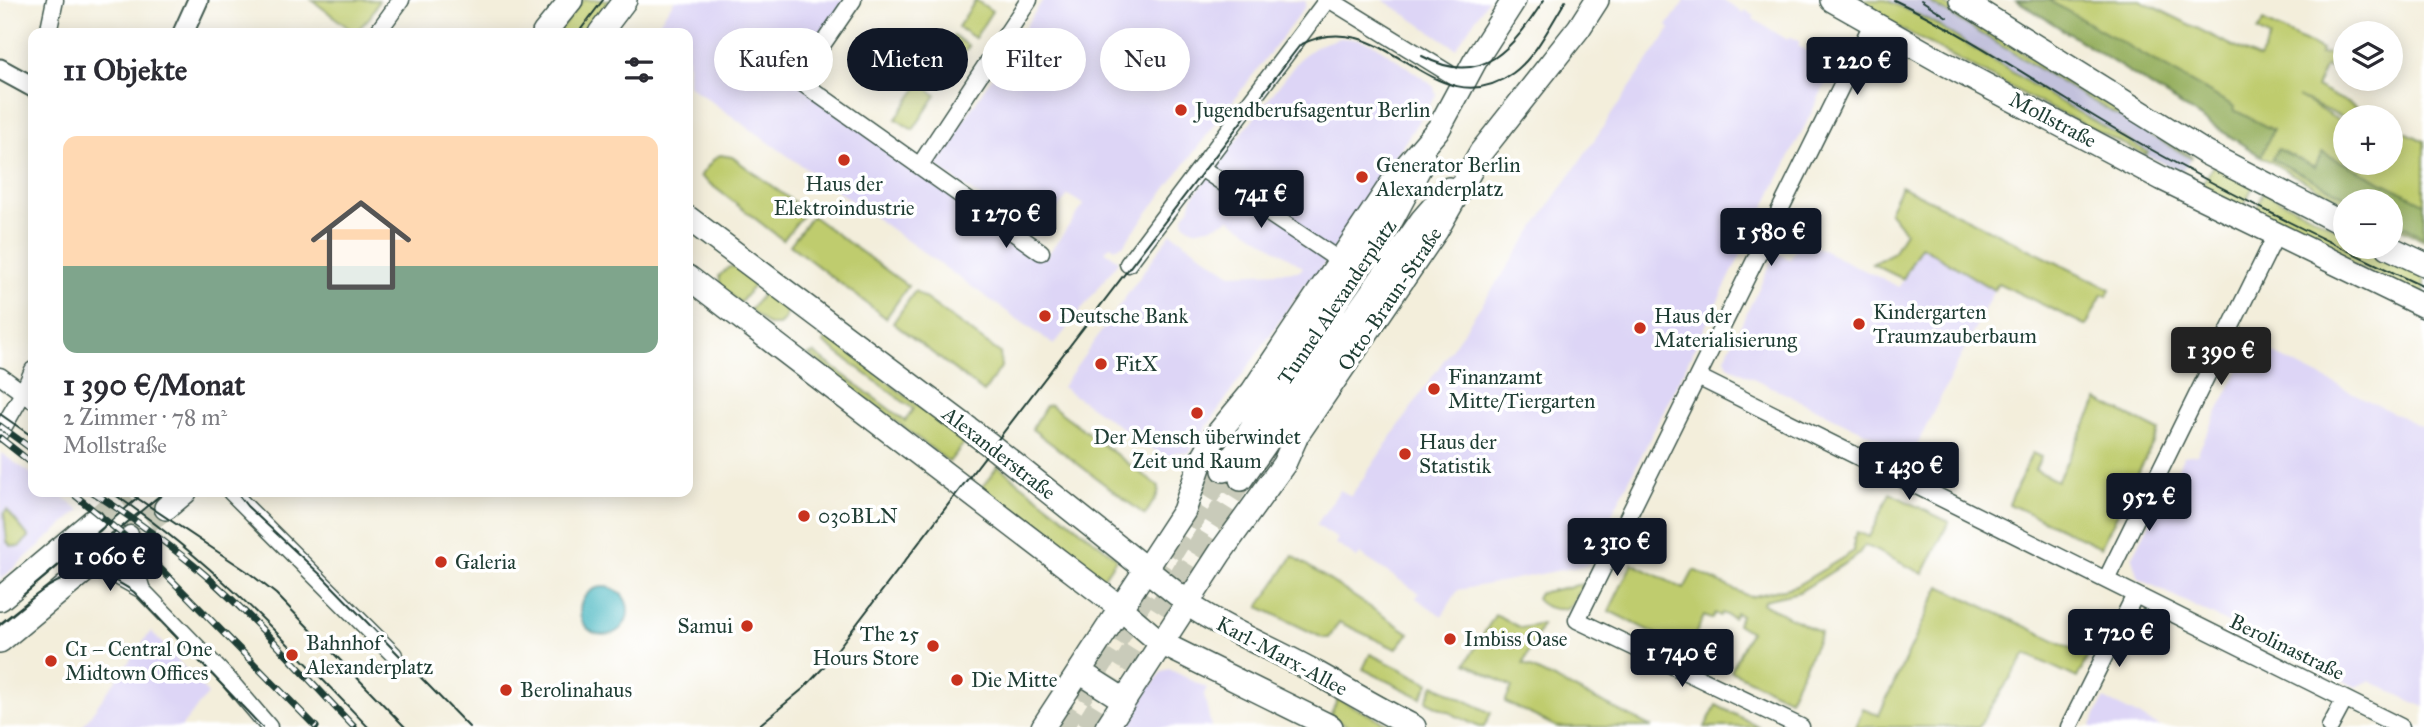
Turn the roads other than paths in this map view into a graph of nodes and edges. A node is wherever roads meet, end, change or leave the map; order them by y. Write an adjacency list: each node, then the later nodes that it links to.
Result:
1 (55, 0): 14 (street)
2 (198, 0): 15 (street)
3 (401, 0): 16 (street)
4 (570, 0): 17 (main road)
5 (625, 0): 18 (main road)
6 (853, 0): 24 (street)
7 (1029, 0): 24 (street)
8 (1329, 0): 20 (street); 25 (street)
9 (1514, 0): 20 (main road)
10 (1597, 0): 23 (main road, Otto-Braun-Straße)
11 (1832, 0): 13 (main road, Mollstraße)
12 (1961, 0): 26 (main road)
13 (1872, 24): 28 (main road, Mollstraße); 37 (street)
14 (48, 28)
15 (185, 28)
16 (381, 28)
17 (548, 28)
18 (604, 28)
19 (0, 69): 21 (street)
20 (1463, 82): 22 (main road)
21 (28, 83)
22 (1438, 128): 23 (main road, Tunnel Alexanderplatz); 31 (main road)
23 (1481, 152): 51 (main road, Otto-Braun-Straße)
24 (920, 165): 29 (street)
25 (1201, 168): 31 (street); 32 (street)
26 (2333, 219)
27 (693, 222): 46 (main road, Alexanderstraße)
28 (2276, 235): 35 (main road, Mollstraße); 47 (street)
29 (1041, 252)
30 (2403, 254): 33 (main road)
31 (1340, 261): 46 (main road)
32 (1128, 264)
33 (2424, 264)
34 (693, 281): 52 (main road)
35 (2424, 306)
36 (0, 376): 38 (street)
37 (1699, 376): 47 (street, Berolinastraße); 64 (street)
38 (28, 396): 39 (street)
39 (0, 433)
40 (179, 497): 42 (main road)
41 (235, 497): 55 (street)
42 (166, 508)
43 (93, 520): 50 (main road)
44 (125, 538): 45 (main road); 48 (street)
45 (87, 569): 48 (street); 53 (main road)
46 (1147, 570): 51 (main road, Alexanderstraße); 52 (main road)
47 (2106, 580): 49 (street, Berolinastraße)
48 (142, 590): 59 (street)
49 (2135, 595): 57 (street, Berolinastraße); 65 (street)
50 (0, 599)
51 (1188, 603): 54 (main road); 63 (main road, Karl-Marx-Allee)
52 (1121, 609): 54 (main road, Karl-Marx-Allee); 56 (main road)
53 (0, 642)
54 (1161, 643): 58 (main road); 62 (main road, Karl-Marx-Allee)
55 (394, 655)
56 (1080, 672): 58 (main road); 60 (main road)
57 (2344, 699): 66 (street, Berolinastraße); 67 (street, Berolinastraße)
58 (1124, 701): 61 (main road)
59 (269, 727)
60 (1043, 727)
61 (1107, 727)
62 (1331, 727)
63 (1414, 727)
64 (1801, 727)
65 (2069, 727)
66 (2330, 727)
67 (2401, 727)

